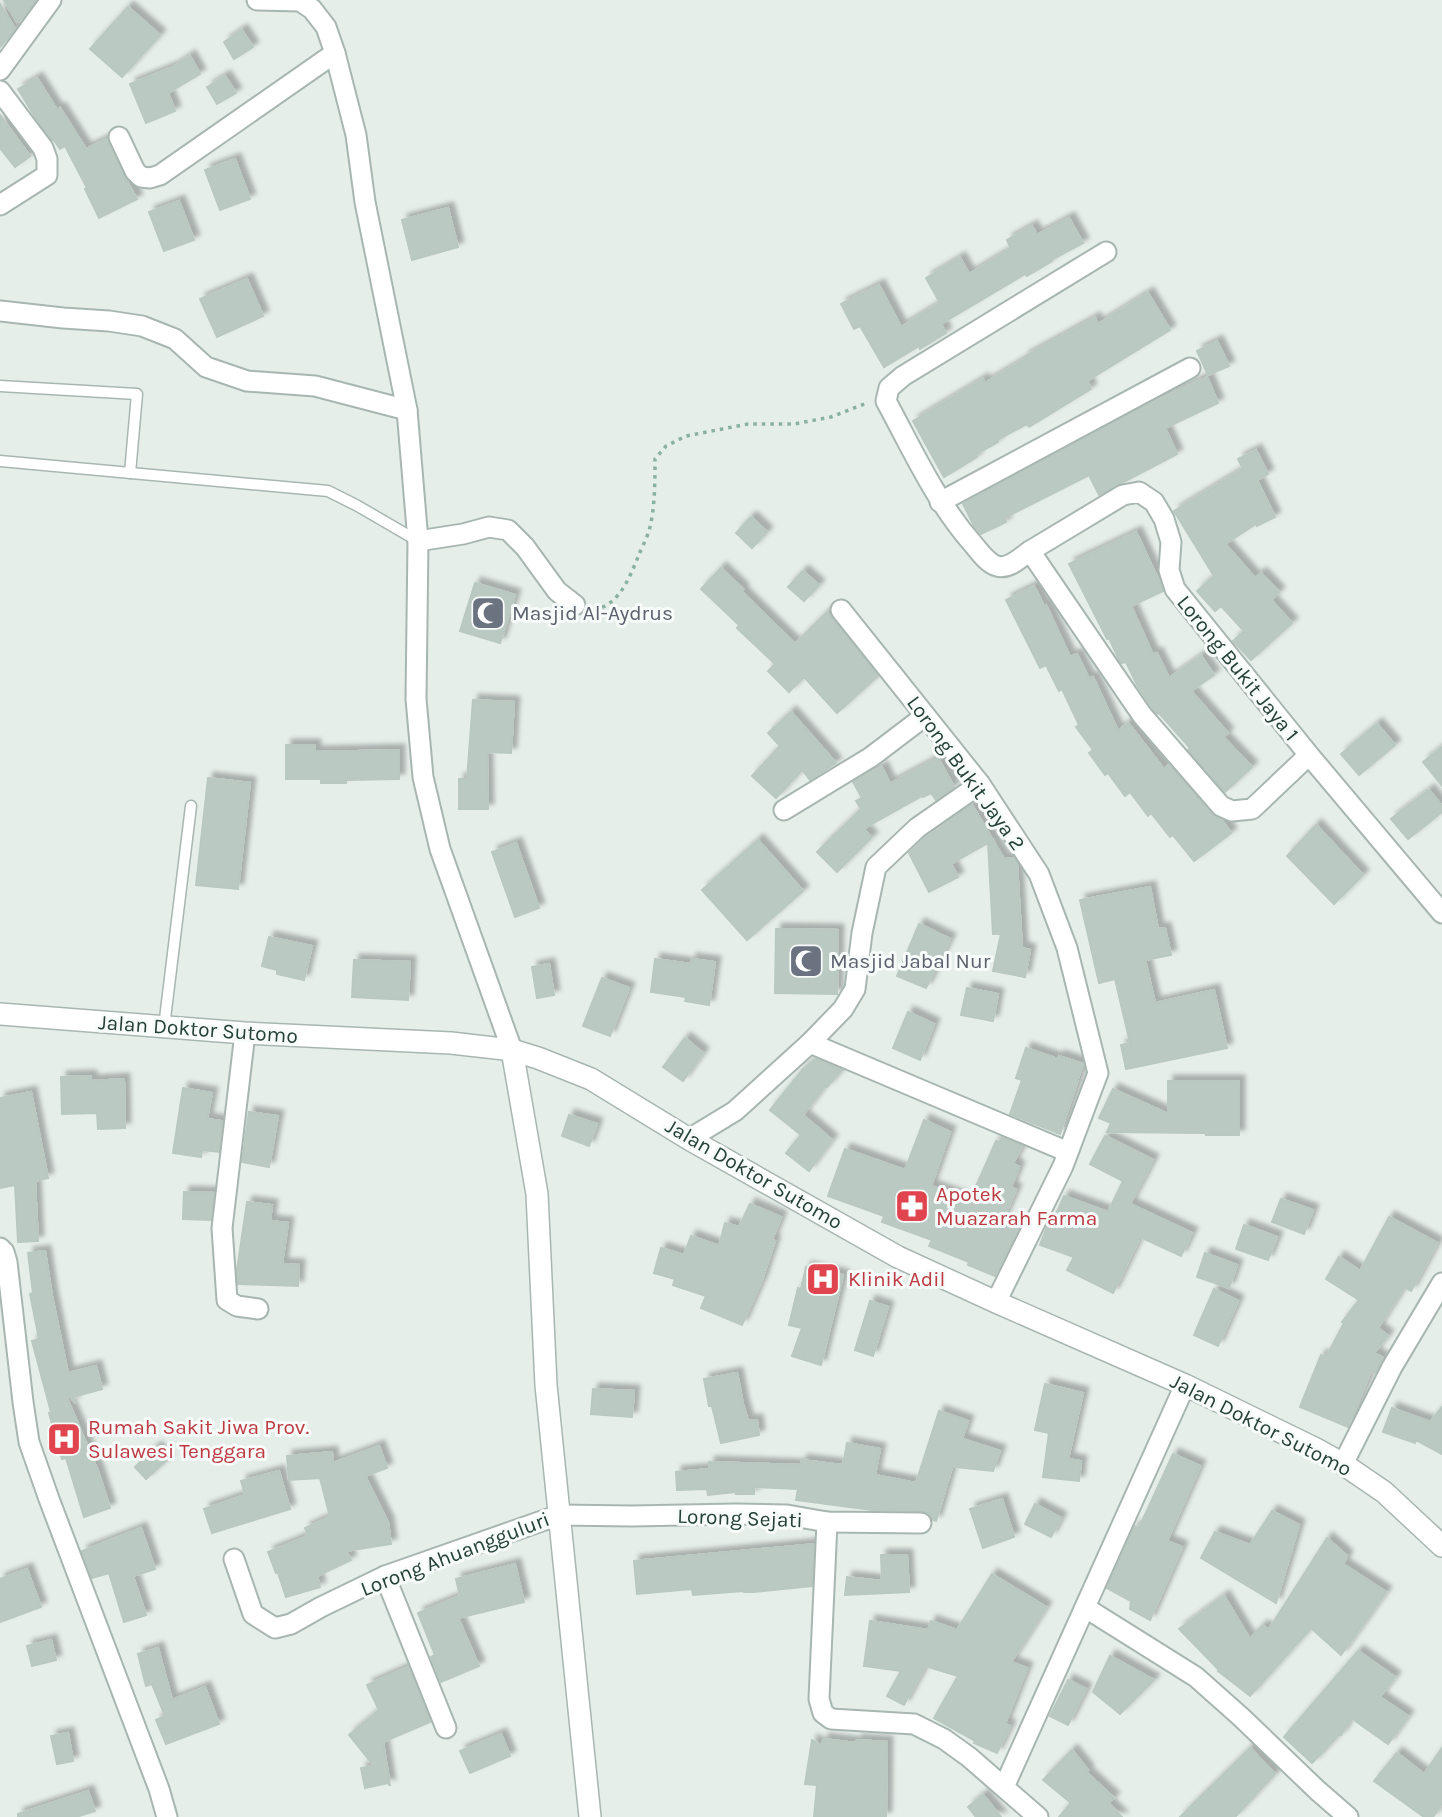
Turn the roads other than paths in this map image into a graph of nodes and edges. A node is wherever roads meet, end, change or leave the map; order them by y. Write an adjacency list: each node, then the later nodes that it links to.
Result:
1 (51, 0): 4 (street)
2 (257, 0): 3 (street)
3 (335, 53): 6 (street); 12 (street)
4 (0, 70)
5 (0, 91): 7 (street)
6 (119, 136)
7 (0, 205)
8 (1106, 252): 15 (street)
9 (0, 311): 12 (street)
10 (1190, 368): 15 (street)
11 (0, 386): 14 (lane)
12 (407, 410): 16 (street)
13 (0, 461): 14 (lane)
14 (130, 473): 16 (lane)
15 (940, 502): 17 (street, Lorong Bukit Jaya 1)
16 (418, 541): 18 (street); 30 (street)
17 (1037, 546): 21 (street); 21 (street, Lorong Bukit Jaya 1)
18 (575, 605)
19 (841, 611): 20 (street, Lorong Bukit Jaya 2)
20 (925, 716): 22 (street, Lorong Bukit Jaya 2); 24 (street)
21 (1309, 755): 25 (street, Lorong Bukit Jaya 1)
22 (980, 784): 29 (street); 32 (street, Lorong Bukit Jaya 2)
23 (191, 806): 27 (lane)
24 (783, 810)
25 (1442, 913)
26 (0, 1014): 27 (street, Jalan Doktor Sutomo)
27 (164, 1028): 28 (street, Jalan Doktor Sutomo)
28 (245, 1033): 30 (street, Jalan Doktor Sutomo); 36 (street)
29 (810, 1042): 31 (street); 32 (street)
30 (512, 1050): 31 (street, Jalan Doktor Sutomo); 39 (street)
31 (689, 1139): 35 (street, Jalan Doktor Sutomo)
32 (1068, 1152): 35 (street, Lorong Bukit Jaya 2)
33 (0, 1248): 48 (street)
34 (1442, 1283): 38 (street)
35 (996, 1302): 37 (street, Jalan Doktor Sutomo)
36 (258, 1309)
37 (1185, 1385): 38 (street, Jalan Doktor Sutomo); 45 (street)
38 (1343, 1464): 42 (street, Jalan Doktor Sutomo)
39 (559, 1515): 40 (street, Lorong Sejati); 44 (street, Lorong Ahuangguluri); 49 (street)
40 (827, 1522): 41 (street, Lorong Sejati); 47 (street)
41 (921, 1523)
42 (1442, 1546)
43 (234, 1559): 44 (street, Lorong Ahuangguluri)
44 (385, 1576): 46 (street)
45 (1086, 1608): 47 (street); 51 (street)
46 (446, 1728)
47 (1004, 1787): 50 (street)
48 (167, 1817)
49 (590, 1817)
50 (1038, 1817)
51 (1349, 1817)

